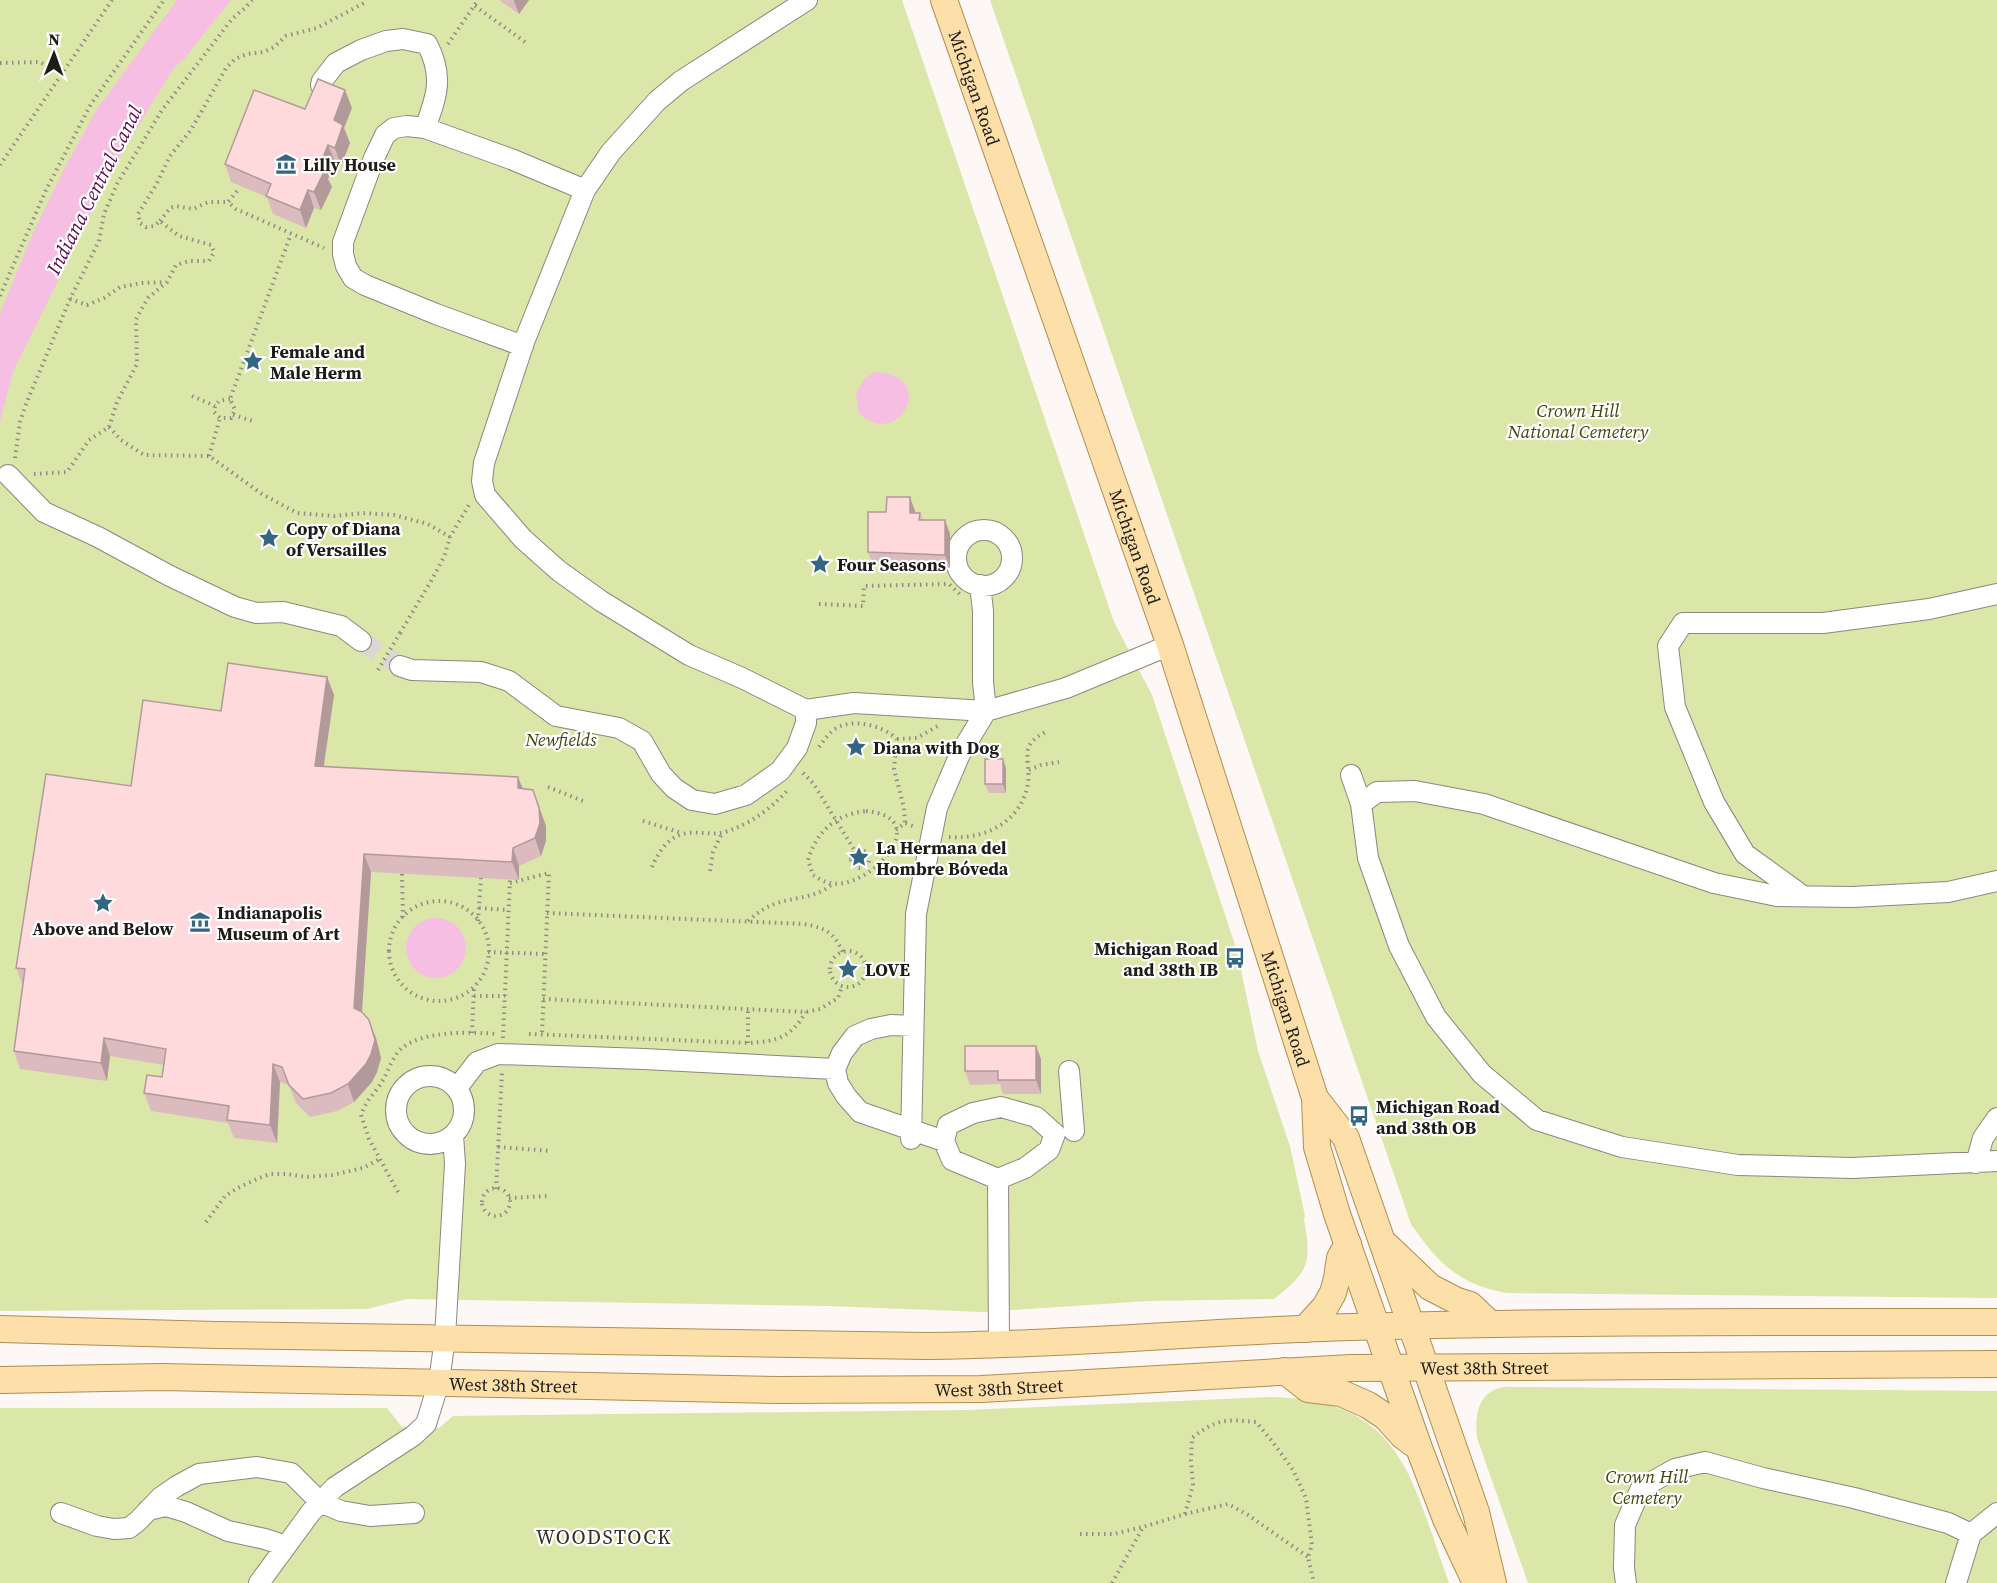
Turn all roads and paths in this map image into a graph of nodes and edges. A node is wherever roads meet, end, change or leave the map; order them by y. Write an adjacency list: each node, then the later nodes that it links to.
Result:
1 (112, 0): 12 (path)
2 (164, 0): 23 (path)
3 (252, 0): 24 (path)
4 (364, 0): 19 (path)
5 (478, 0): 8 (path)
6 (807, 0): 16 (lane)
7 (944, 0): 40 (main road, Michigan Road)
8 (475, 6): 9 (path); 10 (path)
9 (525, 42)
10 (435, 62): 13 (lane); 14 (lane)
11 (0, 63): 12 (path)
12 (61, 74): 15 (path)
13 (321, 85)
14 (425, 128): 16 (lane); 21 (lane)
15 (0, 165)
16 (585, 190): 25 (lane)
17 (237, 191): 18 (path)
18 (228, 202): 19 (path); 20 (path)
19 (160, 220): 22 (path)
20 (291, 234): 21 (path); 27 (path)
21 (343, 254): 25 (lane)
22 (167, 282): 24 (path); 32 (path)
23 (0, 296)
24 (70, 299): 34 (path)
25 (523, 346): 44 (lane)
26 (192, 396): 28 (path)
27 (230, 399): 28 (path); 29 (path)
28 (215, 406): 30 (path)
29 (233, 415): 30 (path); 31 (path)
30 (220, 418): 33 (path)
31 (256, 422)
32 (109, 427): 33 (path); 34 (path)
33 (209, 456): 42 (path, bridge)
34 (8, 475): 39 (lane)
35 (980, 585): 45 (lane)
36 (1997, 594): 67 (lane)
37 (963, 598): 38 (path)
38 (819, 604)
39 (361, 641)
40 (1170, 645): 45 (lane); 100 (main road, Michigan Road)
41 (400, 666): 44 (lane)
42 (378, 670)
43 (948, 708): 44 (lane); 45 (lane); 47 (path)
44 (806, 710)
45 (986, 711): 64 (lane)
46 (1047, 731): 51 (path)
47 (897, 739): 48 (path); 61 (path)
48 (817, 749)
49 (1059, 762): 51 (path)
50 (807, 765): 52 (path)
51 (1029, 770): 64 (path)
52 (803, 772): 54 (path); 60 (path)
53 (1351, 775): 58 (lane)
54 (796, 780)
55 (548, 787): 57 (path)
56 (789, 788): 63 (path)
57 (583, 801)
58 (1361, 804): 76 (lane); 110 (lane)
59 (643, 821): 65 (path)
60 (837, 822): 62 (path); 66 (path); 75 (path)
61 (904, 824): 62 (path); 64 (path)
62 (896, 830): 69 (path)
63 (723, 832): 65 (path); 70 (path)
64 (932, 832): 93 (lane)
65 (683, 834): 68 (path)
66 (855, 851): 69 (path); 69 (path)
67 (1745, 854): 76 (lane); 77 (lane)
68 (652, 867)
69 (868, 869): 75 (path)
70 (710, 871)
71 (402, 874): 81 (path)
72 (481, 878): 78 (path)
73 (1997, 881): 77 (lane)
74 (510, 883): 80 (path)
75 (831, 884): 83 (path)
76 (1730, 886): 77 (lane)
77 (1803, 896)
78 (479, 908): 79 (path); 82 (path)
79 (508, 910)
80 (547, 913): 83 (path); 86 (path)
81 (403, 917): 82 (path); 87 (path)
82 (478, 921): 84 (path)
83 (748, 922): 85 (path)
84 (488, 952): 86 (path); 87 (path)
85 (843, 952): 88 (path); 88 (path)
86 (545, 954): 91 (path)
87 (474, 986): 89 (path)
88 (842, 986): 92 (path)
89 (474, 996): 90 (path); 94 (path)
90 (505, 996)
91 (543, 999): 92 (path); 95 (path)
92 (748, 1008): 96 (path)
93 (913, 1026): 97 (lane); 103 (lane)
94 (472, 1033)
95 (542, 1034)
96 (748, 1043)
97 (835, 1069): 99 (lane); 103 (lane)
98 (1069, 1071): 102 (lane)
99 (457, 1088): 104 (lane); 104 (lane)
100 (1315, 1098): 115 (main road, Michigan Road); 116 (main road, Michigan Road)
101 (1997, 1118): 110 (lane)
102 (1074, 1131)
103 (912, 1134): 105 (lane)
104 (453, 1135): 122 (lane)
105 (944, 1141): 111 (lane); 111 (lane)
106 (498, 1147): 107 (path)
107 (551, 1151)
108 (380, 1159): 114 (path)
109 (1997, 1161): 110 (lane)
110 (1976, 1162)
111 (998, 1179): 123 (lane)
112 (549, 1196): 113 (path)
113 (509, 1198): 113 (path)
114 (206, 1222)
115 (1382, 1241): 118 (main road); 119 (main road, Michigan Road)
116 (1348, 1244): 121 (main road); 124 (main road, Michigan Road)
117 (1997, 1322): 118 (main road, West 38th Street)
118 (1490, 1324): 119 (main road, West 38th Street)
119 (1410, 1326): 124 (main road, West 38th Street); 125 (main road, Michigan Road)
120 (0, 1329): 122 (main road, West 38th Street)
121 (1305, 1329): 123 (main road, West 38th Street); 124 (main road, West 38th Street)
122 (445, 1338): 123 (main road, West 38th Street); 129 (lane)
123 (999, 1346)
124 (1384, 1348): 125 (main road, West 38th Street); 127 (main road, West 38th Street); 130 (main road, Michigan Road)
125 (1422, 1359): 126 (main road, West 38th Street); 146 (main road, Michigan Road)
126 (1997, 1364)
127 (1285, 1371): 129 (main road, West 38th Street); 130 (main road)
128 (0, 1380): 129 (main road, West 38th Street)
129 (439, 1382): 131 (lane)
130 (1419, 1448): 145 (main road, Michigan Road)
131 (320, 1502): 132 (lane); 134 (lane); 140 (lane)
132 (148, 1510): 133 (lane); 140 (lane)
133 (62, 1513)
134 (414, 1513)
135 (1997, 1513): 139 (lane)
136 (1185, 1514): 137 (path); 141 (path); 141 (path)
137 (1143, 1527): 138 (path); 143 (path)
138 (1080, 1534)
139 (1971, 1534): 147 (lane); 148 (lane)
140 (286, 1546): 142 (lane)
141 (1308, 1557): 144 (path)
142 (259, 1583)
143 (1112, 1583)
144 (1314, 1583)
145 (1476, 1583)
146 (1493, 1583)
147 (1626, 1583)
148 (1956, 1583)

